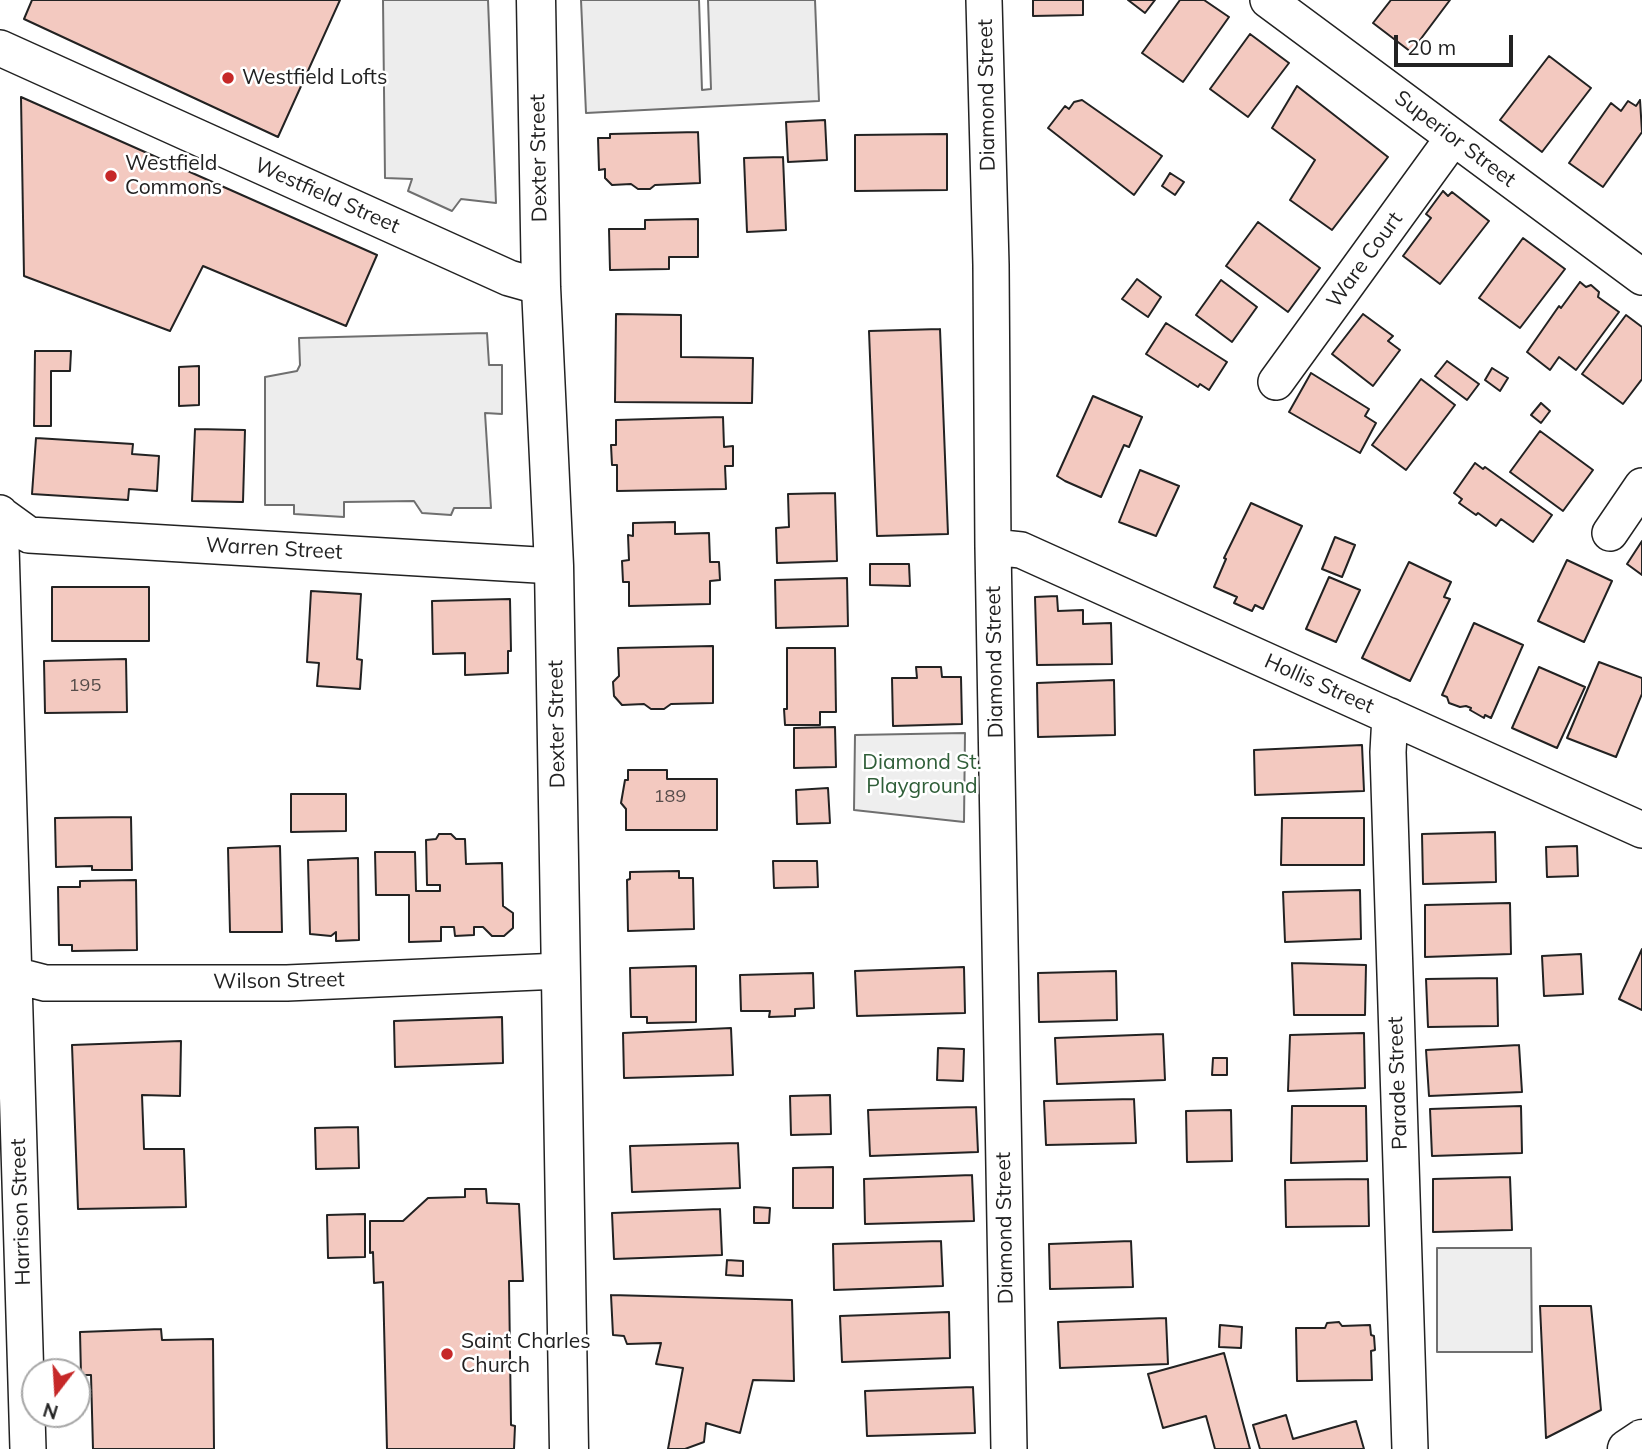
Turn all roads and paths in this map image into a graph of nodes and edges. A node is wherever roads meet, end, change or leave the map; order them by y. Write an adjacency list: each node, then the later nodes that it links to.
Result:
1 (536, 0): 7 (street, Dexter Street)
2 (984, 0): 12 (street, Diamond Street)
3 (1268, 0): 5 (street, Superior Street)
4 (0, 48): 7 (street, Westfield Street)
5 (1453, 138): 6 (street, Superior Street); 8 (street, Ware Court)
6 (1642, 277)
7 (541, 287): 13 (street, Dexter Street)
8 (1276, 382)
9 (1642, 486): 11 (street)
10 (0, 514): 13 (street, Warren Street); 16 (street, Harrison Street)
11 (1610, 533)
12 (993, 547): 14 (street, Hollis Street); 21 (street, Diamond Street)
13 (554, 566): 17 (street, Dexter Street)
14 (1390, 716): 15 (street, Hollis Street); 22 (street, Parade Street)
15 (1642, 830)
16 (7, 971): 17 (street, Wilson Street); 19 (street, Harrison Street)
17 (560, 971): 20 (street, Dexter Street)
18 (1642, 1439): 23 (street)
19 (28, 1449)
20 (569, 1449)
21 (1009, 1449)
22 (1410, 1449)
23 (1627, 1449)

